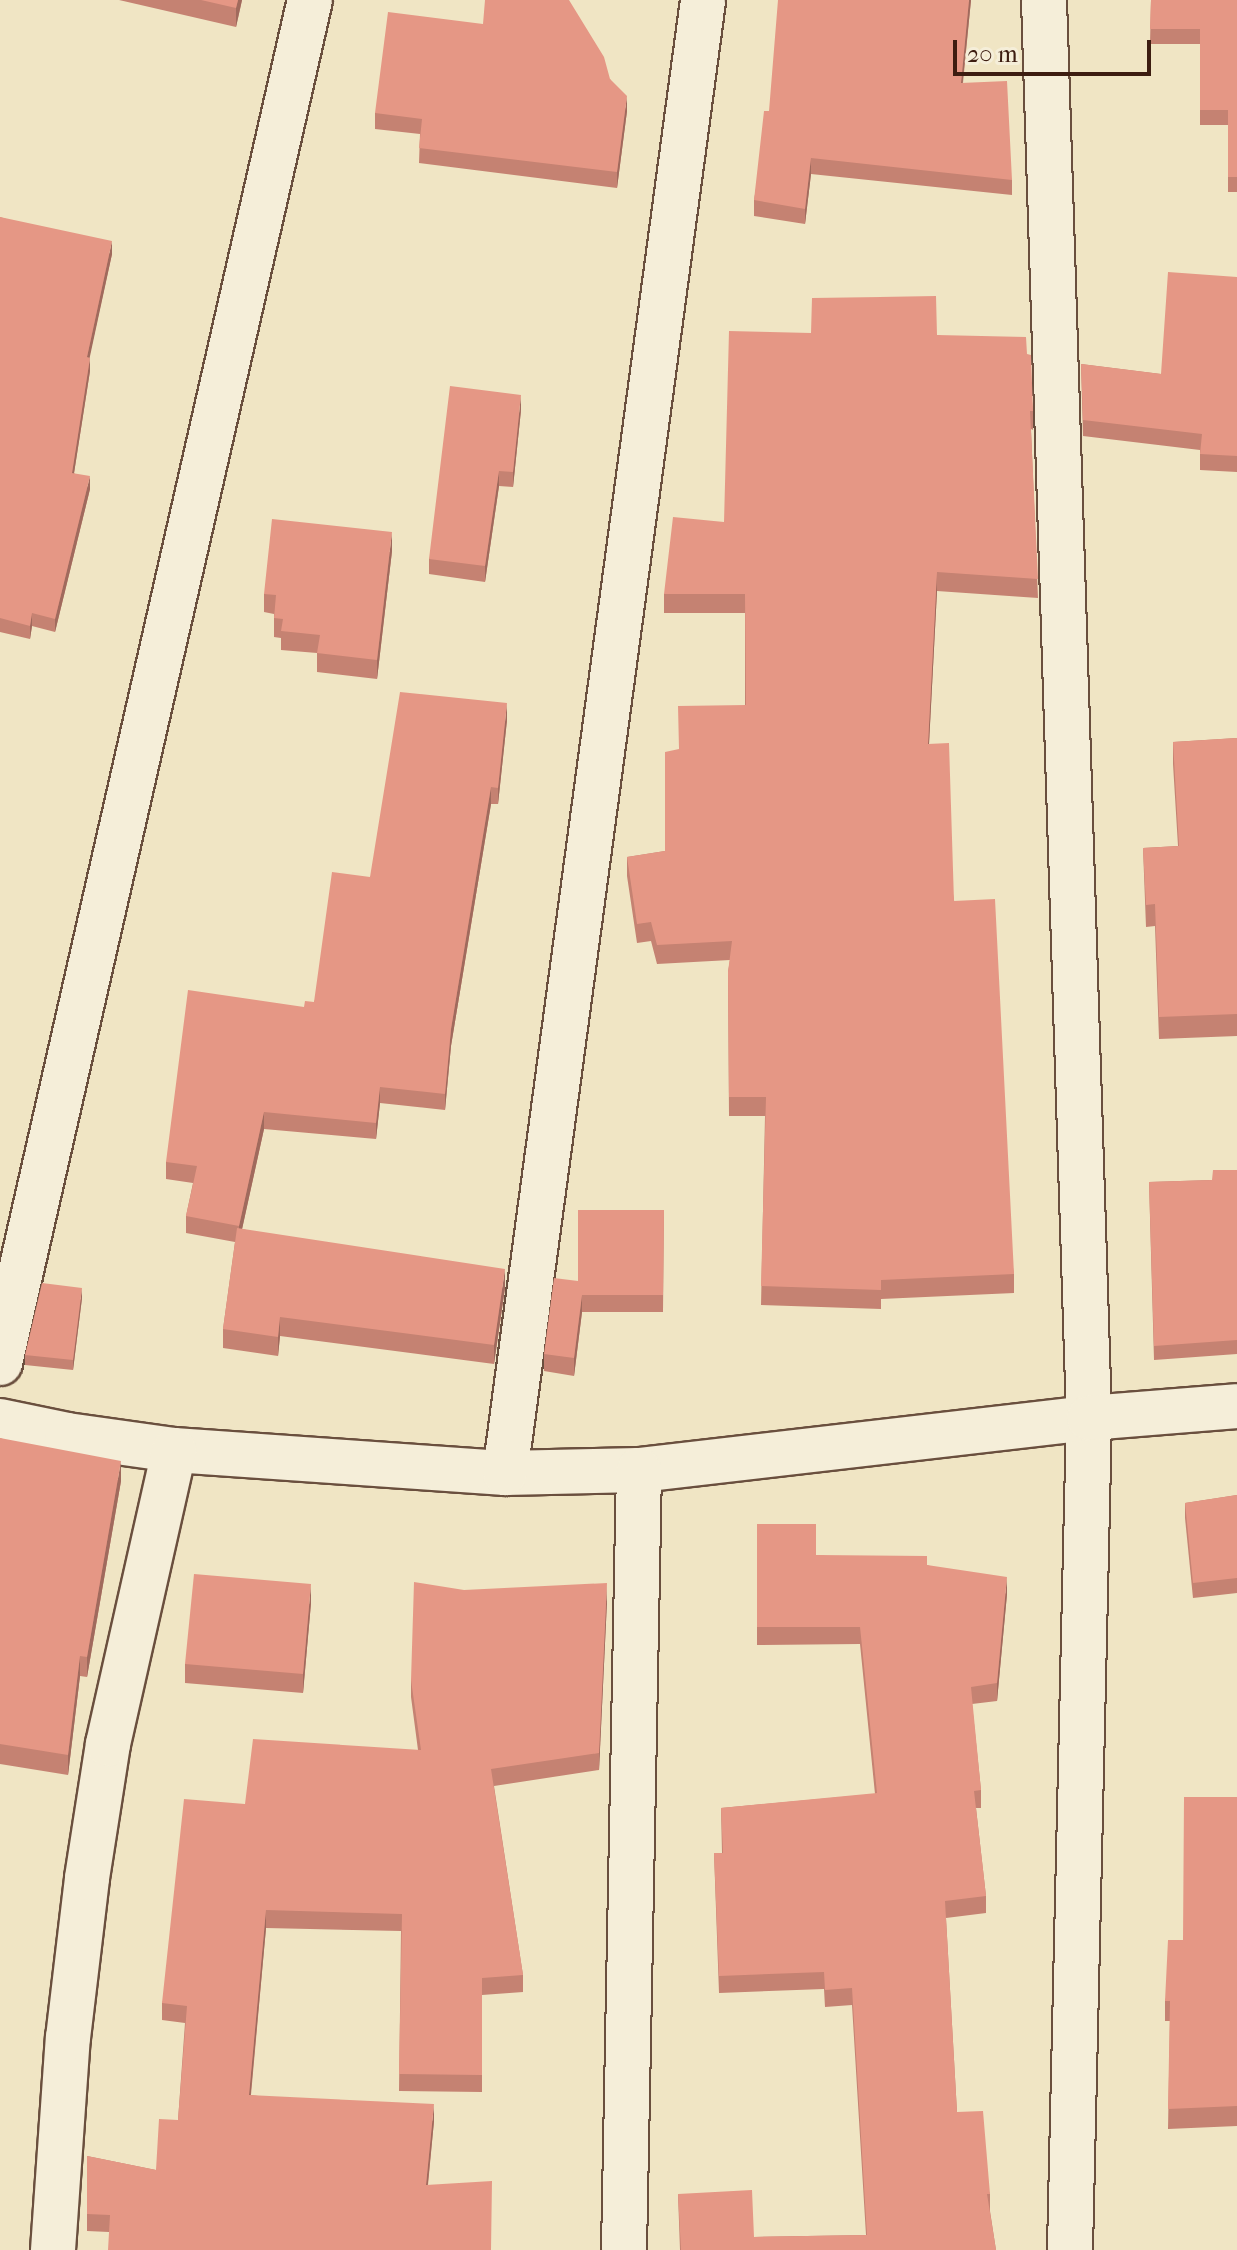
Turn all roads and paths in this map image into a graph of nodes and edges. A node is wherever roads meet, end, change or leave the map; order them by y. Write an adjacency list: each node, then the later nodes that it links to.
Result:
1 (310, 0): 4 (street)
2 (703, 0): 10 (street)
3 (1044, 0): 6 (street)
4 (0, 1363)
5 (1237, 1406): 6 (street)
6 (1089, 1418): 9 (street); 13 (street)
7 (0, 1421): 8 (street)
8 (174, 1450): 10 (street); 11 (street)
9 (639, 1470): 10 (street); 12 (street)
10 (505, 1473)
11 (53, 2250)
12 (624, 2250)
13 (1070, 2250)

